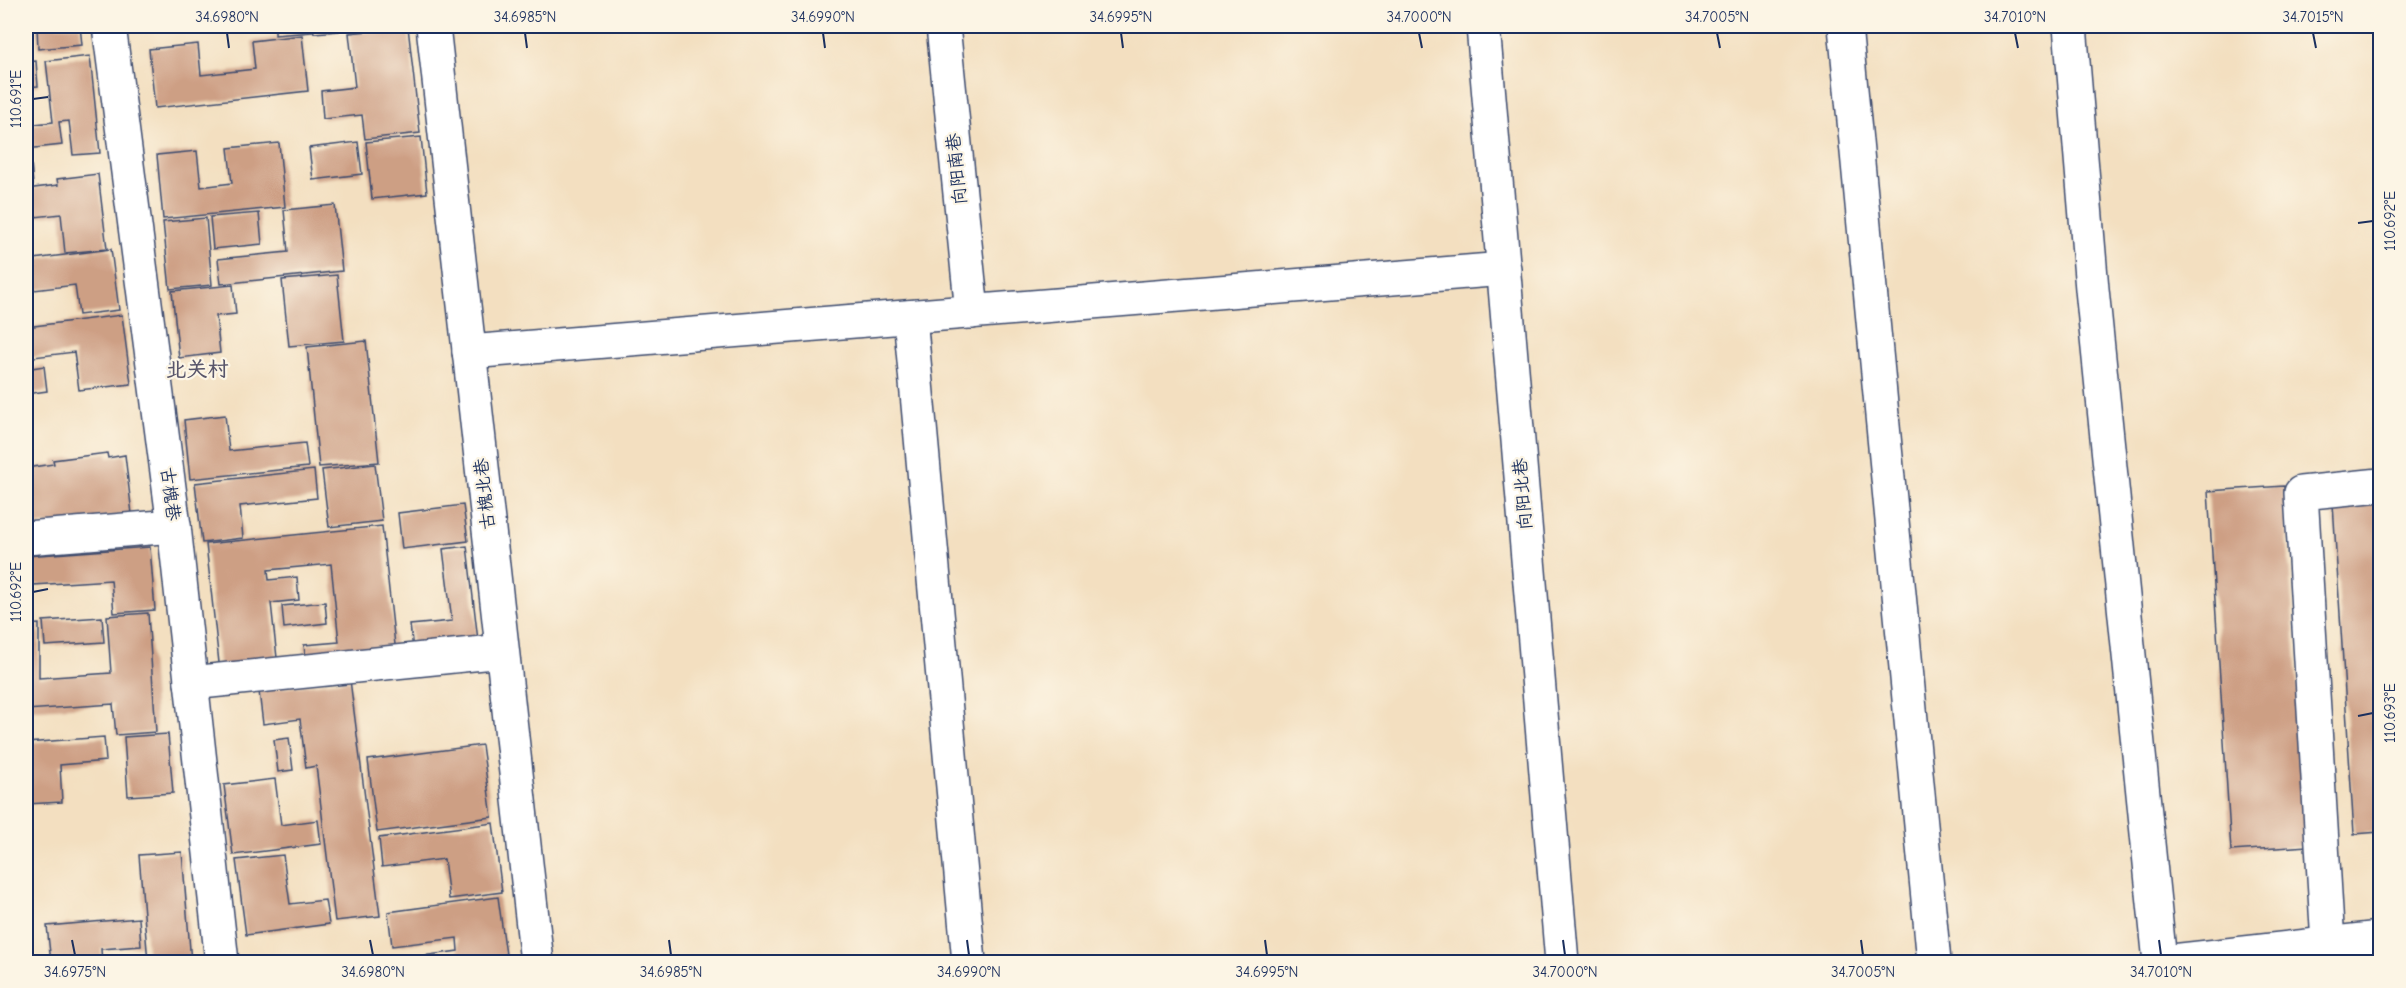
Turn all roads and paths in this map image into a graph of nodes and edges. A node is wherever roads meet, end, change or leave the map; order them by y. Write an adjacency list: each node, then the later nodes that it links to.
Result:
1 (109, 26): 12 (street, 古槐巷)
2 (433, 26): 10 (street, 古槐北巷)
3 (942, 26): 8 (street, 向阳南巷)
4 (1483, 26): 7 (street, 向阳北巷)
5 (1845, 26): 22 (street)
6 (2070, 26): 23 (street)
7 (1504, 269): 8 (street); 21 (street, 向阳北巷)
8 (972, 312): 9 (street)
9 (910, 317): 10 (street); 20 (street)
10 (469, 352): 14 (street, 古槐北巷)
11 (2380, 486): 17 (street)
12 (174, 525): 13 (street); 15 (street, 古槐巷)
13 (26, 538)
14 (502, 651): 15 (street); 19 (street, 古槐北巷)
15 (191, 683): 18 (street, 古槐巷)
16 (2380, 938): 17 (street)
17 (2328, 944): 23 (street)
18 (222, 963)
19 (537, 963)
20 (969, 963)
21 (1562, 963)
22 (1934, 963)
23 (2161, 963)

